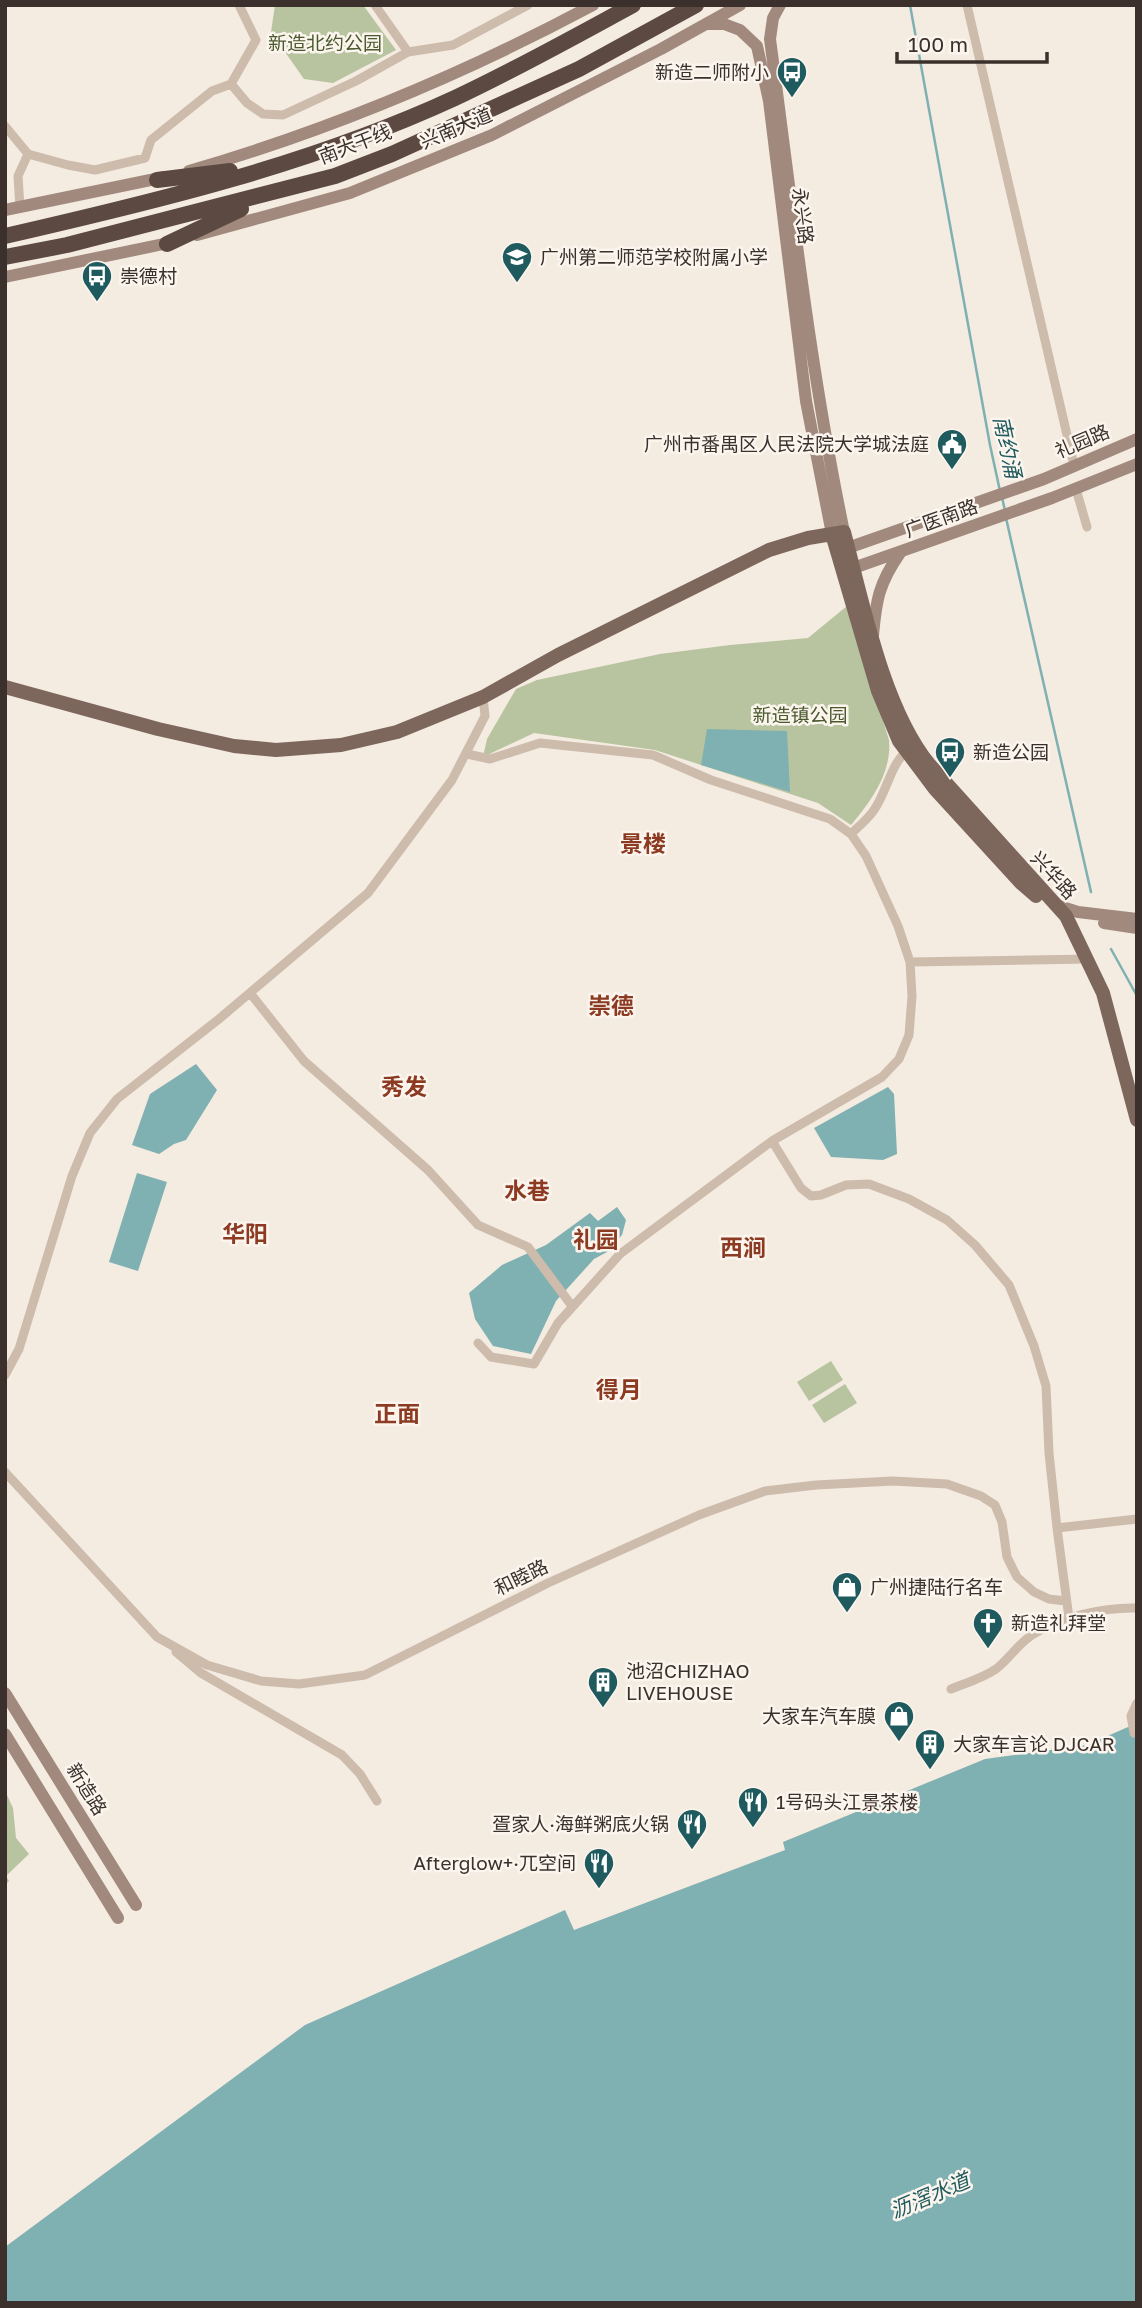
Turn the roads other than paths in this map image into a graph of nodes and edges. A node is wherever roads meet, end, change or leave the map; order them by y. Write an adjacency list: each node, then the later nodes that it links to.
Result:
1 (239, 5): 12 (street)
2 (375, 5): 11 (street)
3 (528, 5): 11 (street)
4 (593, 5): 16 (main road)
5 (633, 5): 15 (highway, 南大干线)
6 (696, 5): 17 (highway, 南大干线)
7 (740, 5): 10 (main road, 兴南大道)
8 (780, 5): 30 (main road, 永兴路)
9 (967, 5): 26 (street)
10 (704, 24): 21 (main road, 兴南大道); 30 (main road, 永兴路)
11 (408, 52): 12 (street)
12 (231, 84): 14 (street)
13 (5, 126): 14 (street)
14 (28, 154): 18 (street)
15 (278, 166): 16 (highway); 20 (highway, 南大干线)
16 (157, 180): 18 (main road)
17 (276, 193): 21 (highway); 22 (highway, 南大干线)
18 (20, 208): 19 (main road)
19 (5, 210)
20 (5, 236)
21 (167, 244): 23 (main road, 兴南大道)
22 (5, 257)
23 (5, 277)
24 (1137, 439): 26 (main road, 礼园路)
25 (1137, 464): 28 (main road)
26 (1074, 465): 27 (main road, 礼园路)
27 (1044, 479): 31 (main road, 广医南路)
28 (1076, 489): 29 (street); 32 (main road, 广医南路)
29 (1087, 527)
30 (838, 533): 31 (main road, 兴华路); 36 (main road)
31 (842, 550): 33 (main road, 兴华路)
32 (900, 553): 33 (main road, 广医南路); 34 (main road)
33 (848, 570): 34 (main road, 兴华路); 37 (main road, 兴华路)
34 (873, 637): 37 (main road, 兴华路)
35 (5, 687): 36 (main road)
36 (483, 697): 38 (street)
37 (910, 749): 39 (street); 40 (main road, 兴华路)
38 (467, 754): 39 (street); 45 (street)
39 (851, 834): 44 (street)
40 (1062, 911): 41 (main road); 42 (main road); 43 (main road, 兴华路)
41 (1137, 919)
42 (1137, 928)
43 (1088, 959): 44 (street); 46 (main road, 兴华路)
44 (910, 962): 47 (street)
45 (250, 993): 48 (street); 50 (street)
46 (1137, 1120)
47 (772, 1141): 48 (street); 53 (street)
48 (572, 1306): 49 (street)
49 (478, 1343)
50 (5, 1375)
51 (5, 1472): 57 (street, 和睦路)
52 (1137, 1519): 53 (street)
53 (1057, 1528): 54 (street)
54 (1066, 1601): 56 (street); 57 (street, 和睦路)
55 (1137, 1608): 56 (street)
56 (1069, 1618): 58 (street)
57 (157, 1637): 63 (street)
58 (951, 1689)
59 (5, 1693): 64 (main road, 新造路)
60 (1137, 1703): 61 (street)
61 (1134, 1733)
62 (5, 1734): 65 (main road)
63 (377, 1801)
64 (136, 1905)
65 (118, 1918)

